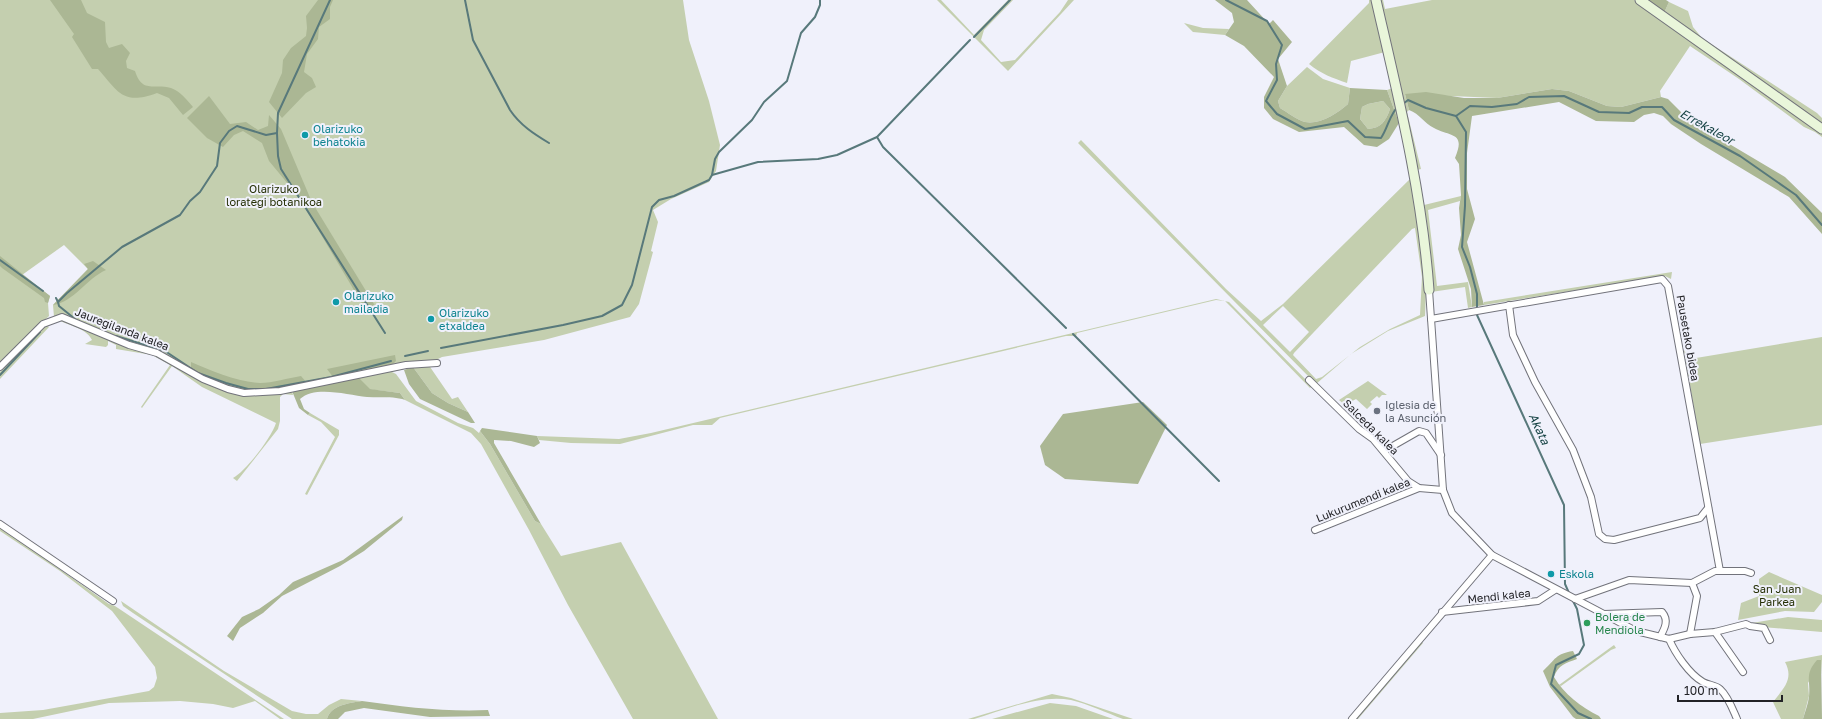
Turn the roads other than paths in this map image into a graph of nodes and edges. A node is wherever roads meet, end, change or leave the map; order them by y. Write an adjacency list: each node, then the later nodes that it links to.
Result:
1 (1376, 0): 4 (street)
2 (1640, 0): 3 (street)
3 (1822, 129)
4 (1429, 290): 6 (street)
5 (1508, 305): 6 (street, Pausetako bidea); 14 (street); 14 (street, Pausetako bidea)
6 (1431, 319): 11 (street)
7 (437, 363): 8 (street, Jauregilanda kalea)
8 (0, 367)
9 (1309, 380): 10 (street, Salceda kalea)
10 (1384, 451): 11 (street); 12 (street, Salceda kalea)
11 (1441, 456): 13 (street)
12 (1419, 488): 13 (street); 16 (street, Lukurumendi kalea)
13 (1443, 490): 17 (street)
14 (1708, 508): 18 (street, Pausetako bidea)
15 (0, 524): 23 (street)
16 (1315, 530)
17 (1492, 555): 21 (street); 24 (street)
18 (1720, 571): 19 (street); 20 (street)
19 (1751, 573)
20 (1692, 583): 22 (street); 27 (street)
21 (1555, 590): 22 (street); 24 (street, Mendi kalea)
22 (1575, 599): 25 (street)
23 (113, 601)
24 (1442, 612): 32 (street)
25 (1604, 614): 28 (street); 28 (street)
26 (1715, 632): 27 (street); 30 (street); 31 (street)
27 (1690, 634): 29 (street)
28 (1660, 637): 29 (street)
29 (1669, 639): 33 (street)
30 (1770, 640)
31 (1743, 672)
32 (1352, 719)
33 (1737, 719)

